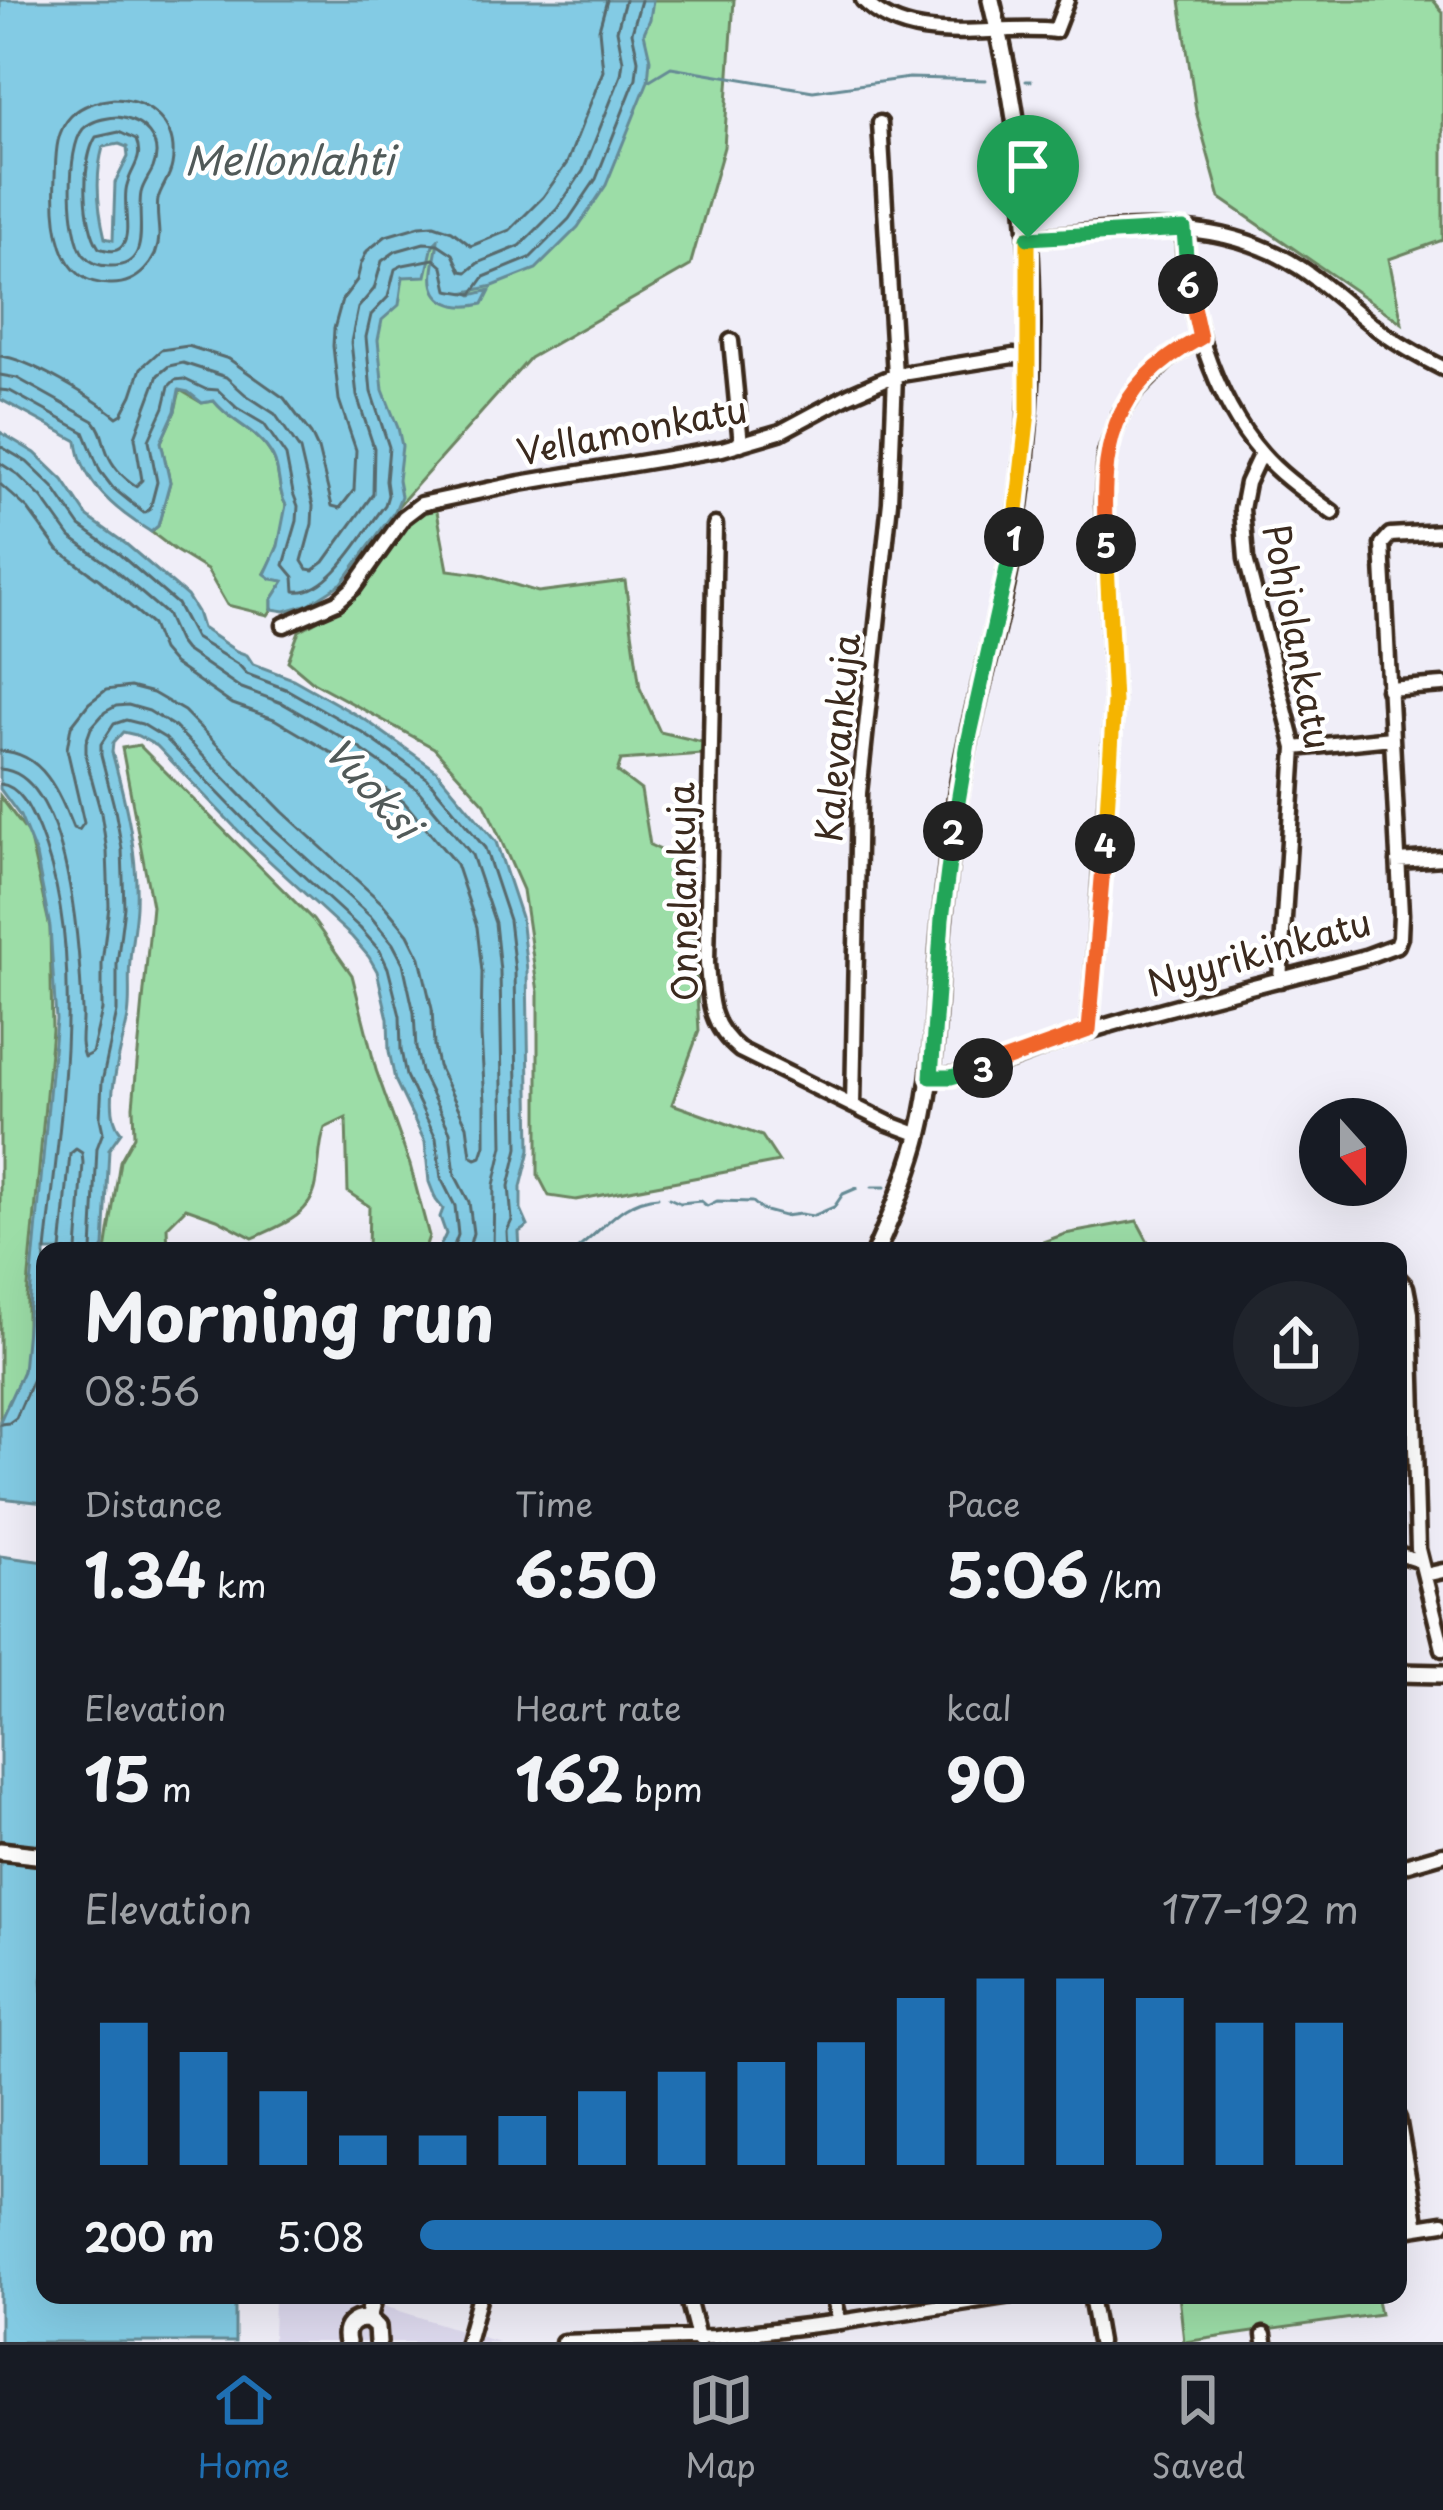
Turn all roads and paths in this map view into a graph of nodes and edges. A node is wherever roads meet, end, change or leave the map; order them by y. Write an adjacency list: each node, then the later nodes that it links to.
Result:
1 (862, 0): 4 (street)
2 (991, 0): 4 (main road)
3 (1066, 0): 4 (street)
4 (998, 29): 7 (main road)
5 (880, 123): 12 (street, Kalevankuja)
6 (1184, 229): 7 (street); 8 (street); 11 (street)
7 (1028, 238): 10 (main road)
8 (1200, 338): 14 (street); 26 (street)
9 (731, 341): 13 (street)
10 (1029, 357): 12 (street, Vellamonkatu); 27 (main road)
11 (1443, 368)
12 (895, 375): 13 (street, Vellamonkatu); 28 (street, Kalevankuja)
13 (741, 444): 18 (street, Vellamonkatu)
14 (1261, 453): 15 (street); 22 (street, Pohjolankatu)
15 (1333, 513)
16 (715, 525): 28 (street, Onnelankuja)
17 (1443, 532): 20 (street)
18 (284, 625)
19 (1443, 685): 20 (street)
20 (1388, 689): 21 (street)
21 (1390, 738): 22 (street); 24 (street)
22 (1295, 748): 25 (street, Pohjolankatu)
23 (1443, 858): 24 (street)
24 (1398, 860): 25 (street, Nyyrikinkatu)
25 (1280, 980): 26 (street, Nyyrikinkatu)
26 (1089, 1030): 27 (street, Nyyrikinkatu)
27 (931, 1077): 29 (main road)
28 (853, 1106): 29 (street, Onnelankuja)
29 (920, 1135): 30 (main road)
30 (879, 1242)
31 (1407, 1293): 33 (street)
32 (1407, 1559): 33 (street)
33 (1422, 1568): 34 (street); 35 (street)
34 (1443, 1571)
35 (1443, 1649)
36 (1407, 1673): 37 (main road)
37 (1443, 1674)
38 (0, 1851): 40 (main road)
39 (1443, 1854): 41 (street)
40 (36, 1855)
41 (1407, 1864)
42 (1407, 2167): 44 (street)
43 (1443, 2223): 44 (street)
44 (1418, 2227): 45 (street)
45 (1407, 2229)
46 (372, 2304): 52 (main road)
47 (478, 2304): 57 (street)
48 (690, 2304): 54 (street)
49 (835, 2304): 53 (street)
50 (938, 2304): 53 (street)
51 (1093, 2304): 59 (street)
52 (368, 2320): 55 (main road); 56 (main road)
53 (840, 2322): 54 (street)
54 (698, 2340): 58 (street)
55 (384, 2341)
56 (347, 2342)
57 (467, 2342)
58 (562, 2342)
59 (1099, 2342)

